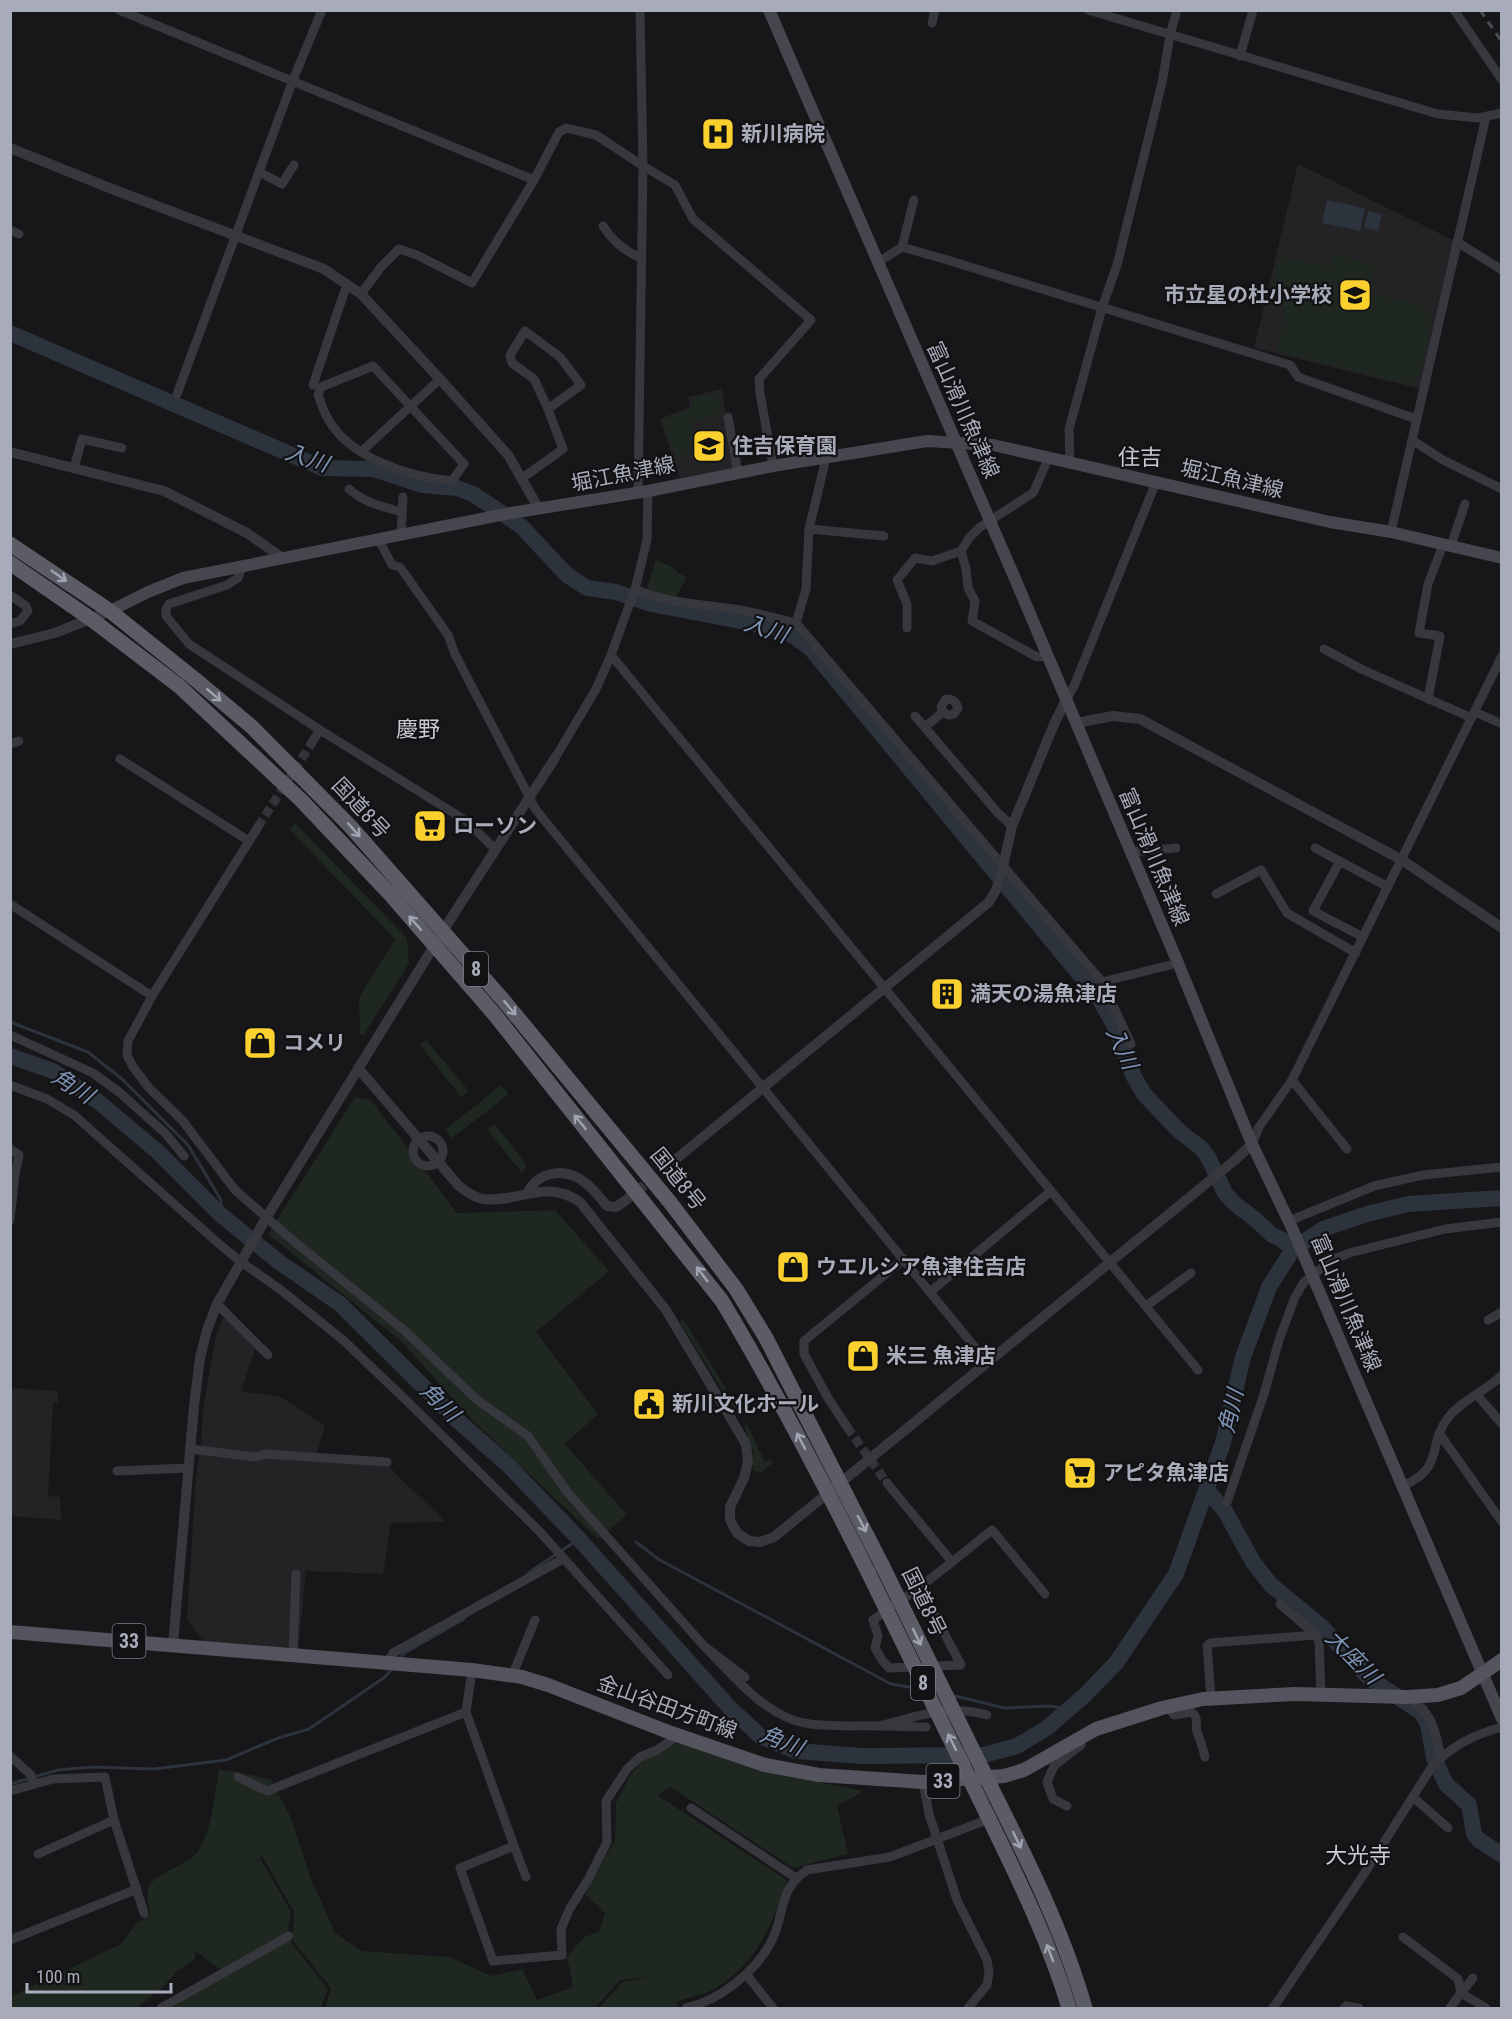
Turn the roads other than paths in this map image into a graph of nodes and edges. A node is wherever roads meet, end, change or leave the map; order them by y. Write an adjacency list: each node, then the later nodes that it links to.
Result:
1 (119, 10): 13 (street)
2 (322, 10): 13 (street)
3 (640, 10): 19 (street)
4 (769, 10): 28 (main road, 富山滑川魚津線)
5 (935, 10): 10 (street)
6 (1088, 10): 11 (street)
7 (1178, 10): 11 (street)
8 (1253, 10): 12 (street)
9 (1455, 10): 14 (street)
10 (932, 23)
11 (1170, 35): 12 (street); 32 (street)
12 (1240, 56): 16 (street)
13 (293, 80): 20 (street); 21 (street)
14 (1502, 80)
15 (1502, 113): 16 (street)
16 (1486, 117): 25 (street)
17 (10, 148): 24 (street)
18 (294, 165): 20 (street)
19 (643, 166): 21 (street); 27 (street); 48 (street)
20 (259, 172): 24 (street)
21 (534, 180): 31 (street)
22 (915, 200): 26 (street)
23 (603, 226): 27 (street)
24 (236, 236): 30 (street); 35 (street)
25 (1457, 242): 29 (street); 39 (street)
26 (902, 247): 28 (street); 32 (street)
27 (641, 258): 55 (street)
28 (877, 263): 41 (main road, 富山滑川魚津線)
29 (1502, 270)
30 (347, 285): 31 (street); 34 (street)
31 (361, 294): 33 (street)
32 (1102, 308): 39 (street); 47 (street)
33 (440, 379): 36 (street); 51 (street)
34 (313, 385)
35 (177, 394)
36 (411, 406): 44 (street); 44 (street); 44 (street)
37 (548, 409): 37 (street); 51 (street)
38 (728, 417): 50 (street)
39 (1416, 419): 40 (street)
40 (1412, 440): 54 (street); 62 (street)
41 (956, 442): 45 (main road, 堀江魚津線); 46 (main road, 堀江魚津線); 60 (main road, 富山滑川魚津線)
42 (122, 448): 49 (street)
43 (10, 452): 49 (street)
44 (362, 452)
45 (1049, 457): 47 (main road, 堀江魚津線); 60 (street)
46 (826, 458): 48 (main road, 堀江魚津線); 61 (street)
47 (1070, 462): 52 (main road, 堀江魚津線)
48 (773, 466): 50 (main road, 堀江魚津線)
49 (74, 468): 70 (street)
50 (738, 473): 55 (main road, 堀江魚津線)
51 (521, 479): 58 (street)
52 (1156, 482): 62 (main road, 堀江魚津線); 87 (street)
53 (350, 489): 59 (street)
54 (1502, 489)
55 (643, 492): 58 (main road, 堀江魚津線); 73 (street)
56 (403, 497): 59 (street)
57 (1465, 504): 67 (street)
58 (539, 509): 63 (main road, 堀江魚津線)
59 (402, 512): 63 (street)
60 (990, 522): 68 (street); 83 (main road, 富山滑川魚津線)
61 (809, 529): 64 (street); 77 (street)
62 (1391, 532): 67 (main road, 堀江魚津線)
63 (401, 536): 65 (main road, 堀江魚津線)
64 (884, 536)
65 (380, 540): 70 (main road, 堀江魚津線); 98 (street)
66 (10, 544): 75 (highway, 国道8号 / 8, one-way to 75)
67 (1447, 545): 69 (main road, 堀江魚津線); 86 (street)
68 (961, 551): 79 (street); 83 (street)
69 (1502, 558)
70 (284, 559): 72 (main road, 堀江魚津線)
71 (10, 563): 76 (highway, 国道8号 / 8)
72 (242, 567): 75 (main road, 堀江魚津線); 94 (street)
73 (635, 589): 77 (street); 82 (street)
74 (10, 595): 78 (street)
75 (110, 611): 76 (street); 113 (highway, 国道8号 / 8, one-way to 113)
76 (91, 620): 80 (street); 115 (highway, 国道8号 / 8, one-way to 76)
77 (796, 623): 108 (street)
78 (10, 624)
79 (907, 628)
80 (10, 644)
81 (1324, 649): 86 (street)
82 (611, 655): 96 (street); 119 (street)
83 (1047, 656): 87 (main road, 富山滑川魚津線)
84 (1502, 656): 85 (street)
85 (1497, 674): 89 (street)
86 (1428, 699): 89 (street)
87 (1066, 700): 91 (main road, 富山滑川魚津線); 99 (street)
88 (943, 712): 93 (street)
89 (1473, 715): 92 (street); 106 (street)
90 (915, 716): 93 (street)
91 (1076, 723): 105 (main road, 富山滑川魚津線); 106 (street)
92 (1502, 724)
93 (925, 728): 99 (street)
94 (320, 730): 95 (street); 104 (street)
95 (311, 744)
96 (555, 758): 98 (street)
97 (120, 759): 101 (street)
98 (530, 797): 104 (street); 126 (street)
99 (1012, 826): 108 (street)
100 (258, 827): 101 (street)
101 (249, 841): 120 (street)
102 (1176, 848): 105 (street)
103 (1315, 848): 107 (street)
104 (495, 849): 113 (street)
105 (1131, 852): 117 (main road, 富山滑川魚津線)
106 (1402, 860): 109 (street); 112 (street)
107 (1340, 861): 109 (street); 114 (street)
108 (1003, 868): 118 (street); 119 (street)
109 (1388, 887): 114 (street)
110 (1216, 894): 116 (street)
111 (10, 904): 120 (street)
112 (1502, 928)
113 (444, 932): 115 (street); 162 (highway, 国道8号 / 8, one-way to 162)
114 (1363, 937): 116 (street)
115 (435, 945): 123 (street); 165 (highway, 国道8号 / 8, one-way to 115)
116 (1356, 952): 124 (street)
117 (1178, 963): 118 (street); 127 (main road, 富山滑川魚津線)
118 (1102, 982): 122 (street)
119 (885, 988): 126 (street); 133 (street)
120 (152, 996): 136 (street)
121 (10, 1035): 130 (street)
122 (1131, 1044)
123 (358, 1068): 134 (street); 136 (street)
124 (1292, 1080): 127 (street); 129 (street)
125 (10, 1086): 141 (street)
126 (762, 1086): 132 (street); 140 (street)
127 (1252, 1144): 139 (main road, 富山滑川魚津線); 142 (street)
128 (10, 1149): 137 (street)
129 (1347, 1149)
130 (184, 1156)
131 (1502, 1167): 139 (street)
132 (664, 1169)
133 (1051, 1191): 142 (street); 145 (street)
134 (527, 1194): 135 (street); 165 (street)
135 (625, 1201)
136 (266, 1218): 141 (street); 178 (street)
137 (10, 1220)
138 (1502, 1222): 144 (street)
139 (1290, 1224): 144 (main road, 富山滑川魚津線)
140 (904, 1259): 145 (street); 156 (street)
141 (242, 1260): 146 (street); 168 (street)
142 (1109, 1262): 147 (street); 151 (street)
143 (1191, 1273): 147 (street)
144 (1312, 1274): 164 (main road, 富山滑川魚津線); 166 (street)
145 (930, 1292): 151 (street)
146 (217, 1304): 150 (street); 158 (street)
147 (1146, 1306): 152 (street)
148 (1502, 1312): 149 (street)
149 (1488, 1320)
150 (268, 1355)
151 (987, 1362): 162 (street)
152 (1198, 1370)
153 (1502, 1375): 154 (street)
154 (1478, 1395): 155 (street); 157 (street)
155 (1502, 1424)
156 (847, 1427)
157 (1439, 1433): 164 (street); 167 (street)
158 (190, 1449): 159 (street); 160 (street)
159 (387, 1462)
160 (188, 1468): 161 (street); 177 (street)
161 (117, 1471)
162 (840, 1483): 165 (street); 206 (highway, 国道8号 / 8, one-way to 206, bridge)
163 (887, 1483): 169 (street)
164 (1403, 1486): 183 (main road, 富山滑川魚津線)
165 (828, 1493): 206 (highway, 国道8号 / 8, one-way to 165, bridge)
166 (1227, 1502)
167 (1502, 1522)
168 (563, 1558): 181 (street); 184 (street)
169 (952, 1562): 171 (street); 172 (street)
170 (296, 1574): 179 (street)
171 (920, 1587): 171 (street)
172 (1045, 1593)
173 (1280, 1604): 176 (street)
174 (535, 1620): 185 (street)
175 (10, 1632): 177 (main road, 金山谷田方町線 / 33)
176 (1316, 1635): 187 (street); 189 (street)
177 (173, 1644): 179 (main road, 金山谷田方町線 / 33)
178 (704, 1646): 186 (street); 194 (street)
179 (293, 1656): 181 (main road, 金山谷田方町線 / 33)
180 (1502, 1659): 183 (main road, 金山谷田方町線 / 33)
181 (394, 1663): 182 (main road, 金山谷田方町線 / 33)
182 (472, 1670): 185 (main road, 金山谷田方町線 / 33); 191 (street)
183 (1482, 1674): 188 (main road, 金山谷田方町線 / 33); 193 (main road, 富山滑川魚津線)
184 (668, 1675)
185 (512, 1676): 197 (main road, 金山谷田方町線 / 33)
186 (745, 1677)
187 (1321, 1694): 188 (main road, 金山谷田方町線 / 33); 189 (main road, 金山谷田方町線 / 33)
188 (1409, 1697): 201 (street)
189 (1210, 1698): 190 (main road, 金山谷田方町線 / 33)
190 (1168, 1707): 198 (main road, 金山谷田方町線 / 33); 200 (street)
191 (466, 1712): 202 (street); 214 (street)
192 (987, 1715): 194 (street)
193 (1502, 1719)
194 (880, 1726): 195 (street)
195 (926, 1727)
196 (1502, 1727): 201 (street)
197 (679, 1735): 203 (main road, 金山谷田方町線 / 33); 214 (street)
198 (1078, 1738): 203 (main road, 金山谷田方町線 / 33); 208 (street)
199 (10, 1756): 204 (street)
200 (1205, 1757)
201 (1441, 1757): 207 (street)
202 (238, 1777)
203 (923, 1782): 213 (street)
204 (34, 1784): 205 (street); 211 (street)
205 (10, 1791)
206 (984, 1791): 210 (highway, 国道8号 / 8); 231 (highway, 国道8号 / 8, one-way to 231)
207 (1413, 1797): 212 (street); 232 (street)
208 (1067, 1806)
209 (691, 1808): 217 (street)
210 (989, 1818): 213 (street); 230 (highway, 国道8号 / 8, one-way to 210)
211 (114, 1820): 215 (street); 218 (street)
212 (1448, 1828)
213 (937, 1838): 217 (street); 226 (street)
214 (514, 1846): 216 (street)
215 (38, 1854)
216 (526, 1876)
217 (796, 1878): 223 (street)
218 (137, 1889): 219 (street); 222 (street)
219 (144, 1913)
220 (290, 1936): 227 (street)
221 (1403, 1937): 225 (street)
222 (10, 1940)
223 (746, 1974): 228 (street); 229 (street)
224 (1473, 1978): 225 (street)
225 (1461, 1993): 235 (street); 236 (street)
226 (973, 2007)
227 (161, 2008)
228 (686, 2008)
229 (773, 2008)
230 (1069, 2008)
231 (1085, 2008)
232 (1273, 2008)
233 (1344, 2008): 234 (street)
234 (1359, 2008)
235 (1450, 2008)
236 (1486, 2008)

